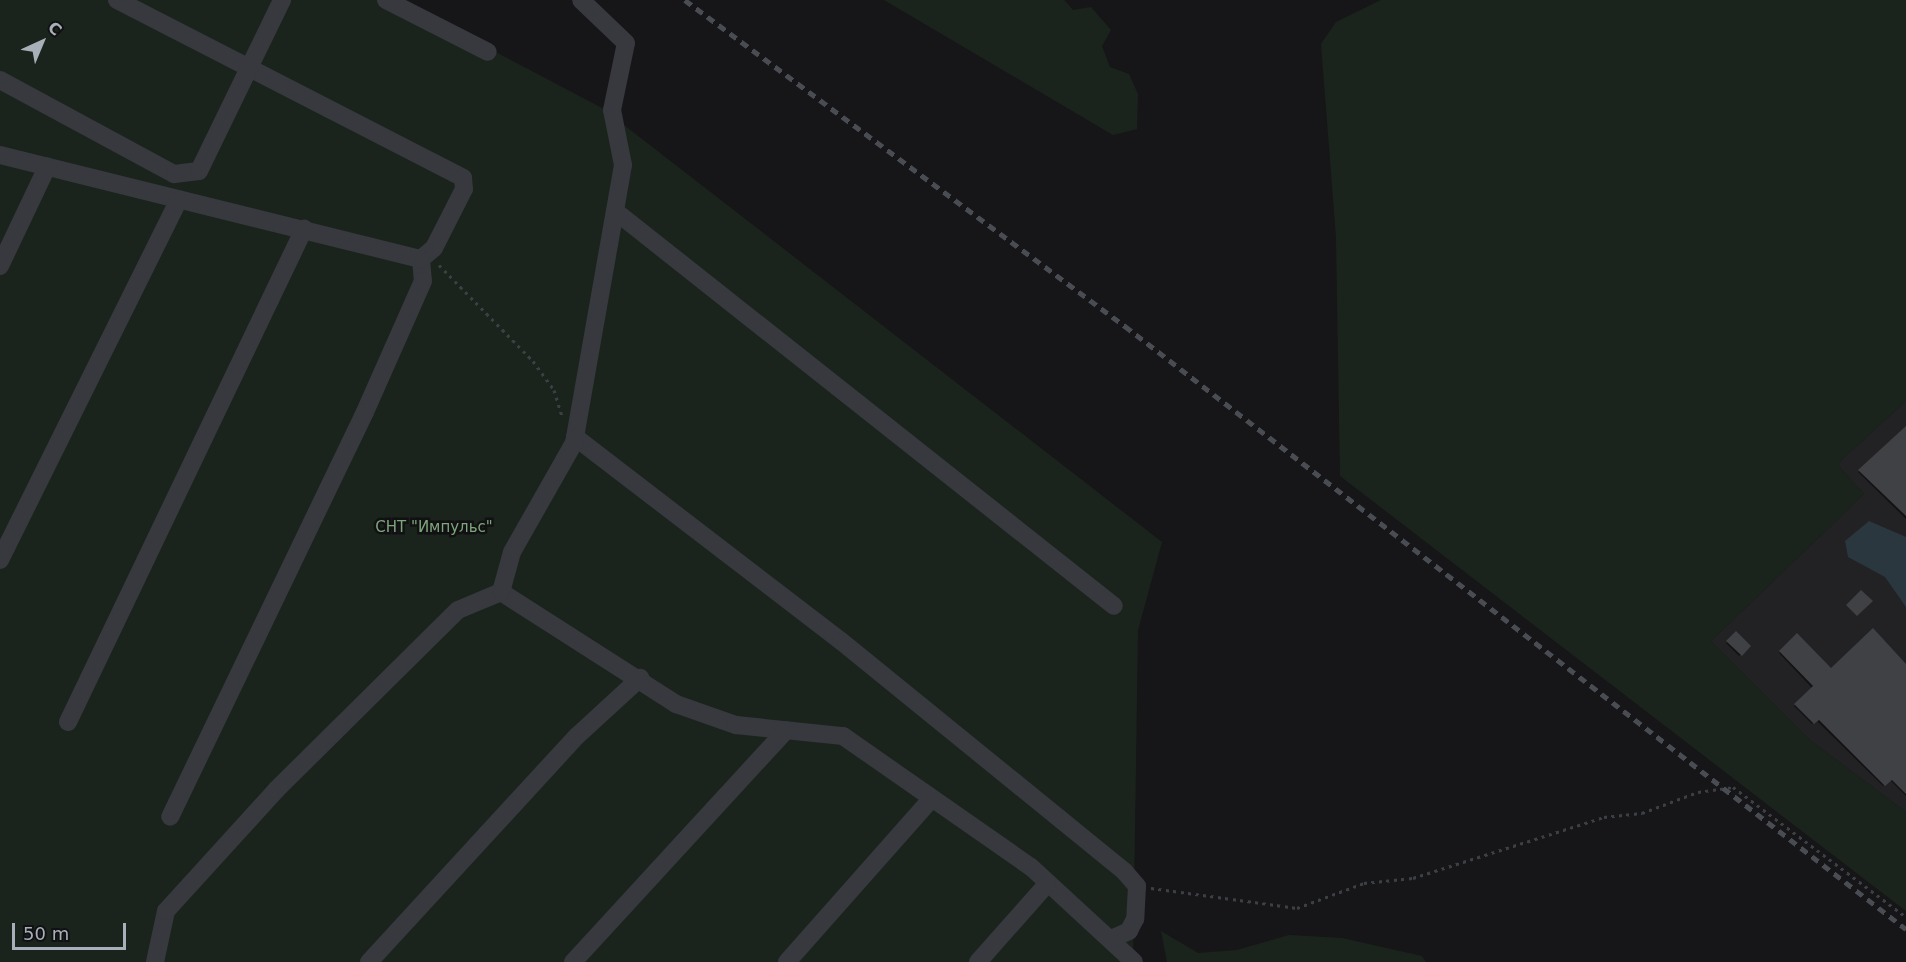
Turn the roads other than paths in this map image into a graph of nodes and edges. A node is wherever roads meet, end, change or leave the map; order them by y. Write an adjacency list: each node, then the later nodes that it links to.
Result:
1 (117, 0): 6 (lane)
2 (282, 0): 6 (lane)
3 (386, 0): 5 (lane)
4 (581, 0): 11 (lane)
5 (488, 52)
6 (249, 67): 7 (lane); 13 (lane)
7 (0, 80)
8 (0, 155): 9 (lane)
9 (47, 167): 10 (lane); 14 (lane)
10 (178, 201): 12 (lane); 16 (lane)
11 (615, 211): 15 (lane); 18 (lane)
12 (304, 229): 13 (lane); 20 (lane)
13 (421, 259): 23 (lane)
14 (0, 266)
15 (575, 437): 17 (lane); 25 (lane)
16 (0, 560)
17 (501, 592): 19 (lane); 26 (lane)
18 (1113, 606)
19 (640, 678): 21 (lane); 27 (lane)
20 (68, 722)
21 (786, 730): 22 (lane); 28 (lane)
22 (931, 799): 24 (lane); 29 (lane)
23 (171, 817)
24 (1047, 884): 25 (lane); 30 (lane)
25 (1111, 939): 31 (lane)
26 (155, 962)
27 (369, 962)
28 (573, 962)
29 (787, 962)
30 (978, 962)
31 (1134, 962)

